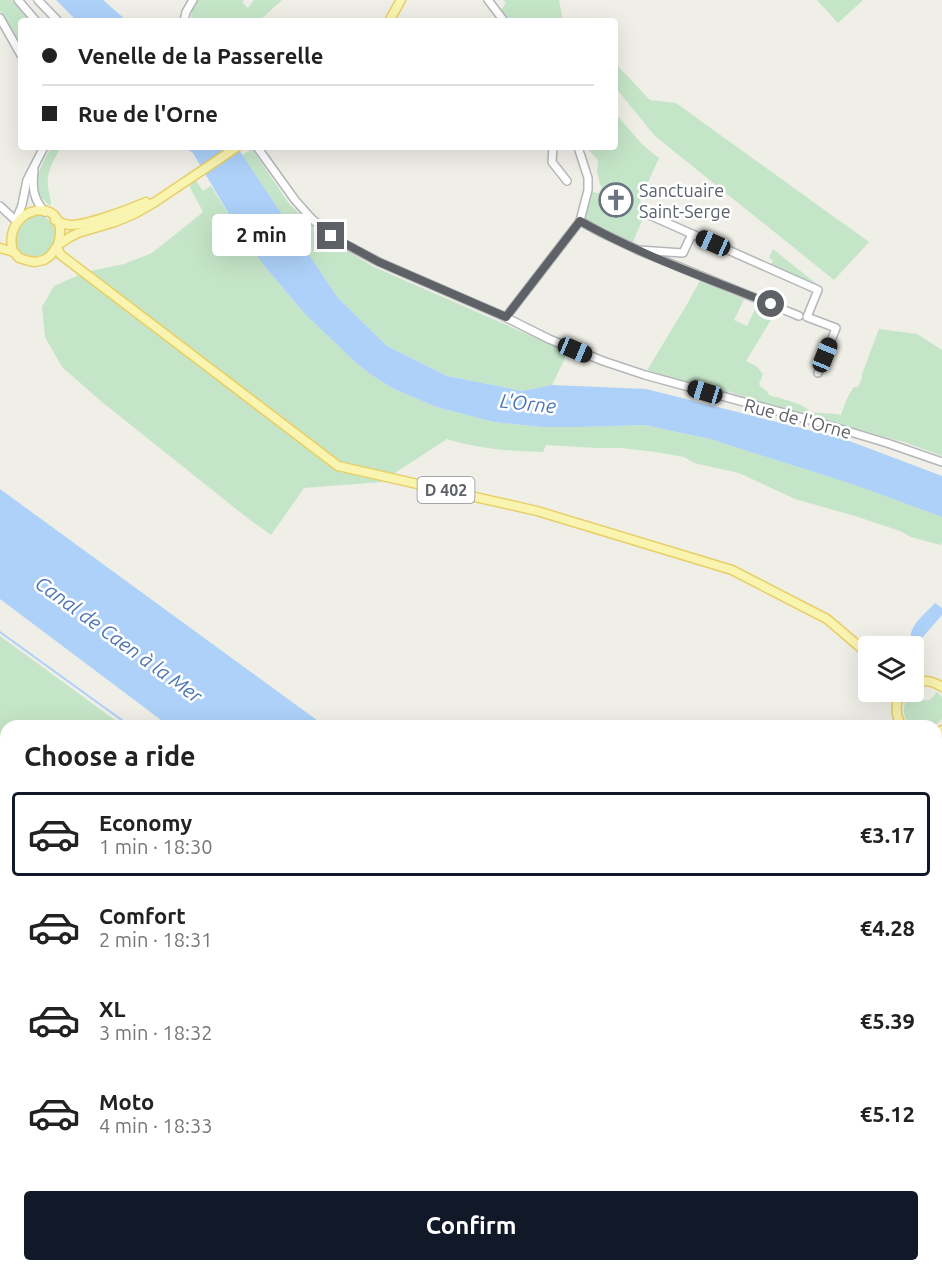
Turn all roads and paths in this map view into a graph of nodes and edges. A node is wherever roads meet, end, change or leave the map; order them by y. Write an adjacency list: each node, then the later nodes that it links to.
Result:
1 (18, 0): 7 (street)
2 (38, 0): 8 (street)
3 (193, 0): 9 (street)
4 (401, 0): 10 (main road)
5 (488, 0): 11 (street)
6 (0, 18): 12 (street)
7 (33, 18)
8 (55, 18)
9 (185, 18)
10 (391, 18)
11 (502, 18)
12 (18, 50)
13 (43, 150): 18 (street)
14 (232, 150): 20 (main road)
15 (259, 150): 33 (street, Rue de l'Orne)
16 (553, 150): 19 (street)
17 (579, 150): 25 (street)
18 (35, 167): 22 (street); 26 (street)
19 (567, 181)
20 (168, 192): 24 (main road); 30 (main road)
21 (0, 206): 26 (street)
22 (45, 212): 24 (main road); 26 (main road)
23 (647, 214): 27 (street)
24 (55, 220): 30 (main road)
25 (580, 221): 29 (street); 33 (street)
26 (11, 222): 31 (main road)
27 (692, 234): 29 (street); 34 (street)
28 (0, 248): 31 (main road)
29 (638, 250): 32 (street)
30 (57, 251): 31 (main road); 36 (main road, D 402)
31 (14, 252)
32 (799, 316)
33 (506, 317): 35 (street, Rue de l'Orne)
34 (818, 374)
35 (942, 462)
36 (858, 645)
37 (924, 680): 38 (main road)
38 (940, 683)
39 (898, 702): 40 (main road)
40 (899, 720)

